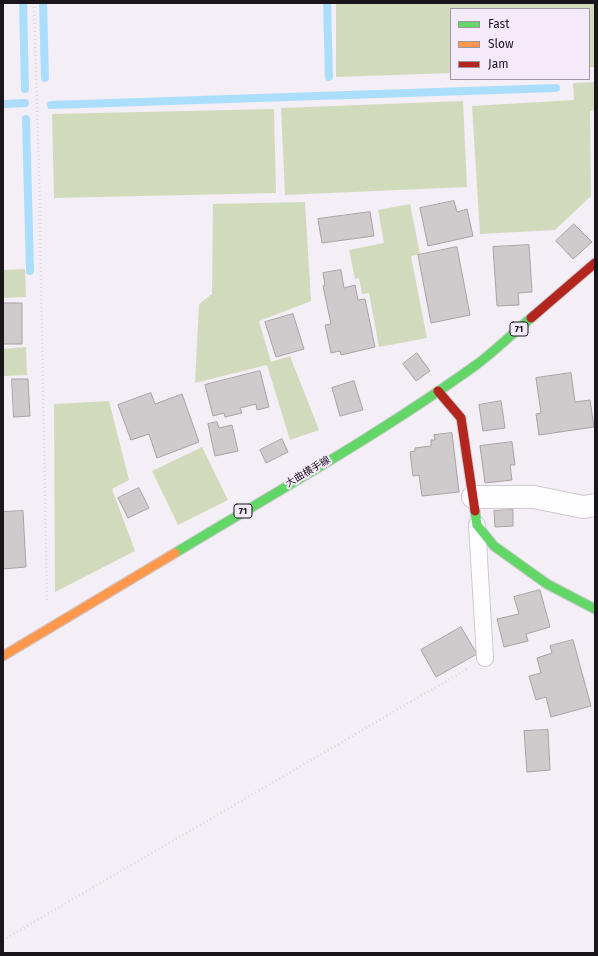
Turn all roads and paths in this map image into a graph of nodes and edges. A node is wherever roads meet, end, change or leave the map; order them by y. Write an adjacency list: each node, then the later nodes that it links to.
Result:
1 (34, 3): 8 (path)
2 (595, 263): 3 (main road, 大曲横手線 / 71)
3 (438, 391): 4 (main road); 8 (main road, 大曲横手線 / 71)
4 (473, 497): 5 (street); 6 (main road)
5 (595, 505)
6 (477, 525): 7 (main road); 10 (lane)
7 (595, 609)
8 (47, 629): 9 (main road, 大曲横手線 / 71)
9 (3, 656)
10 (485, 658): 11 (path)
11 (3, 940)

